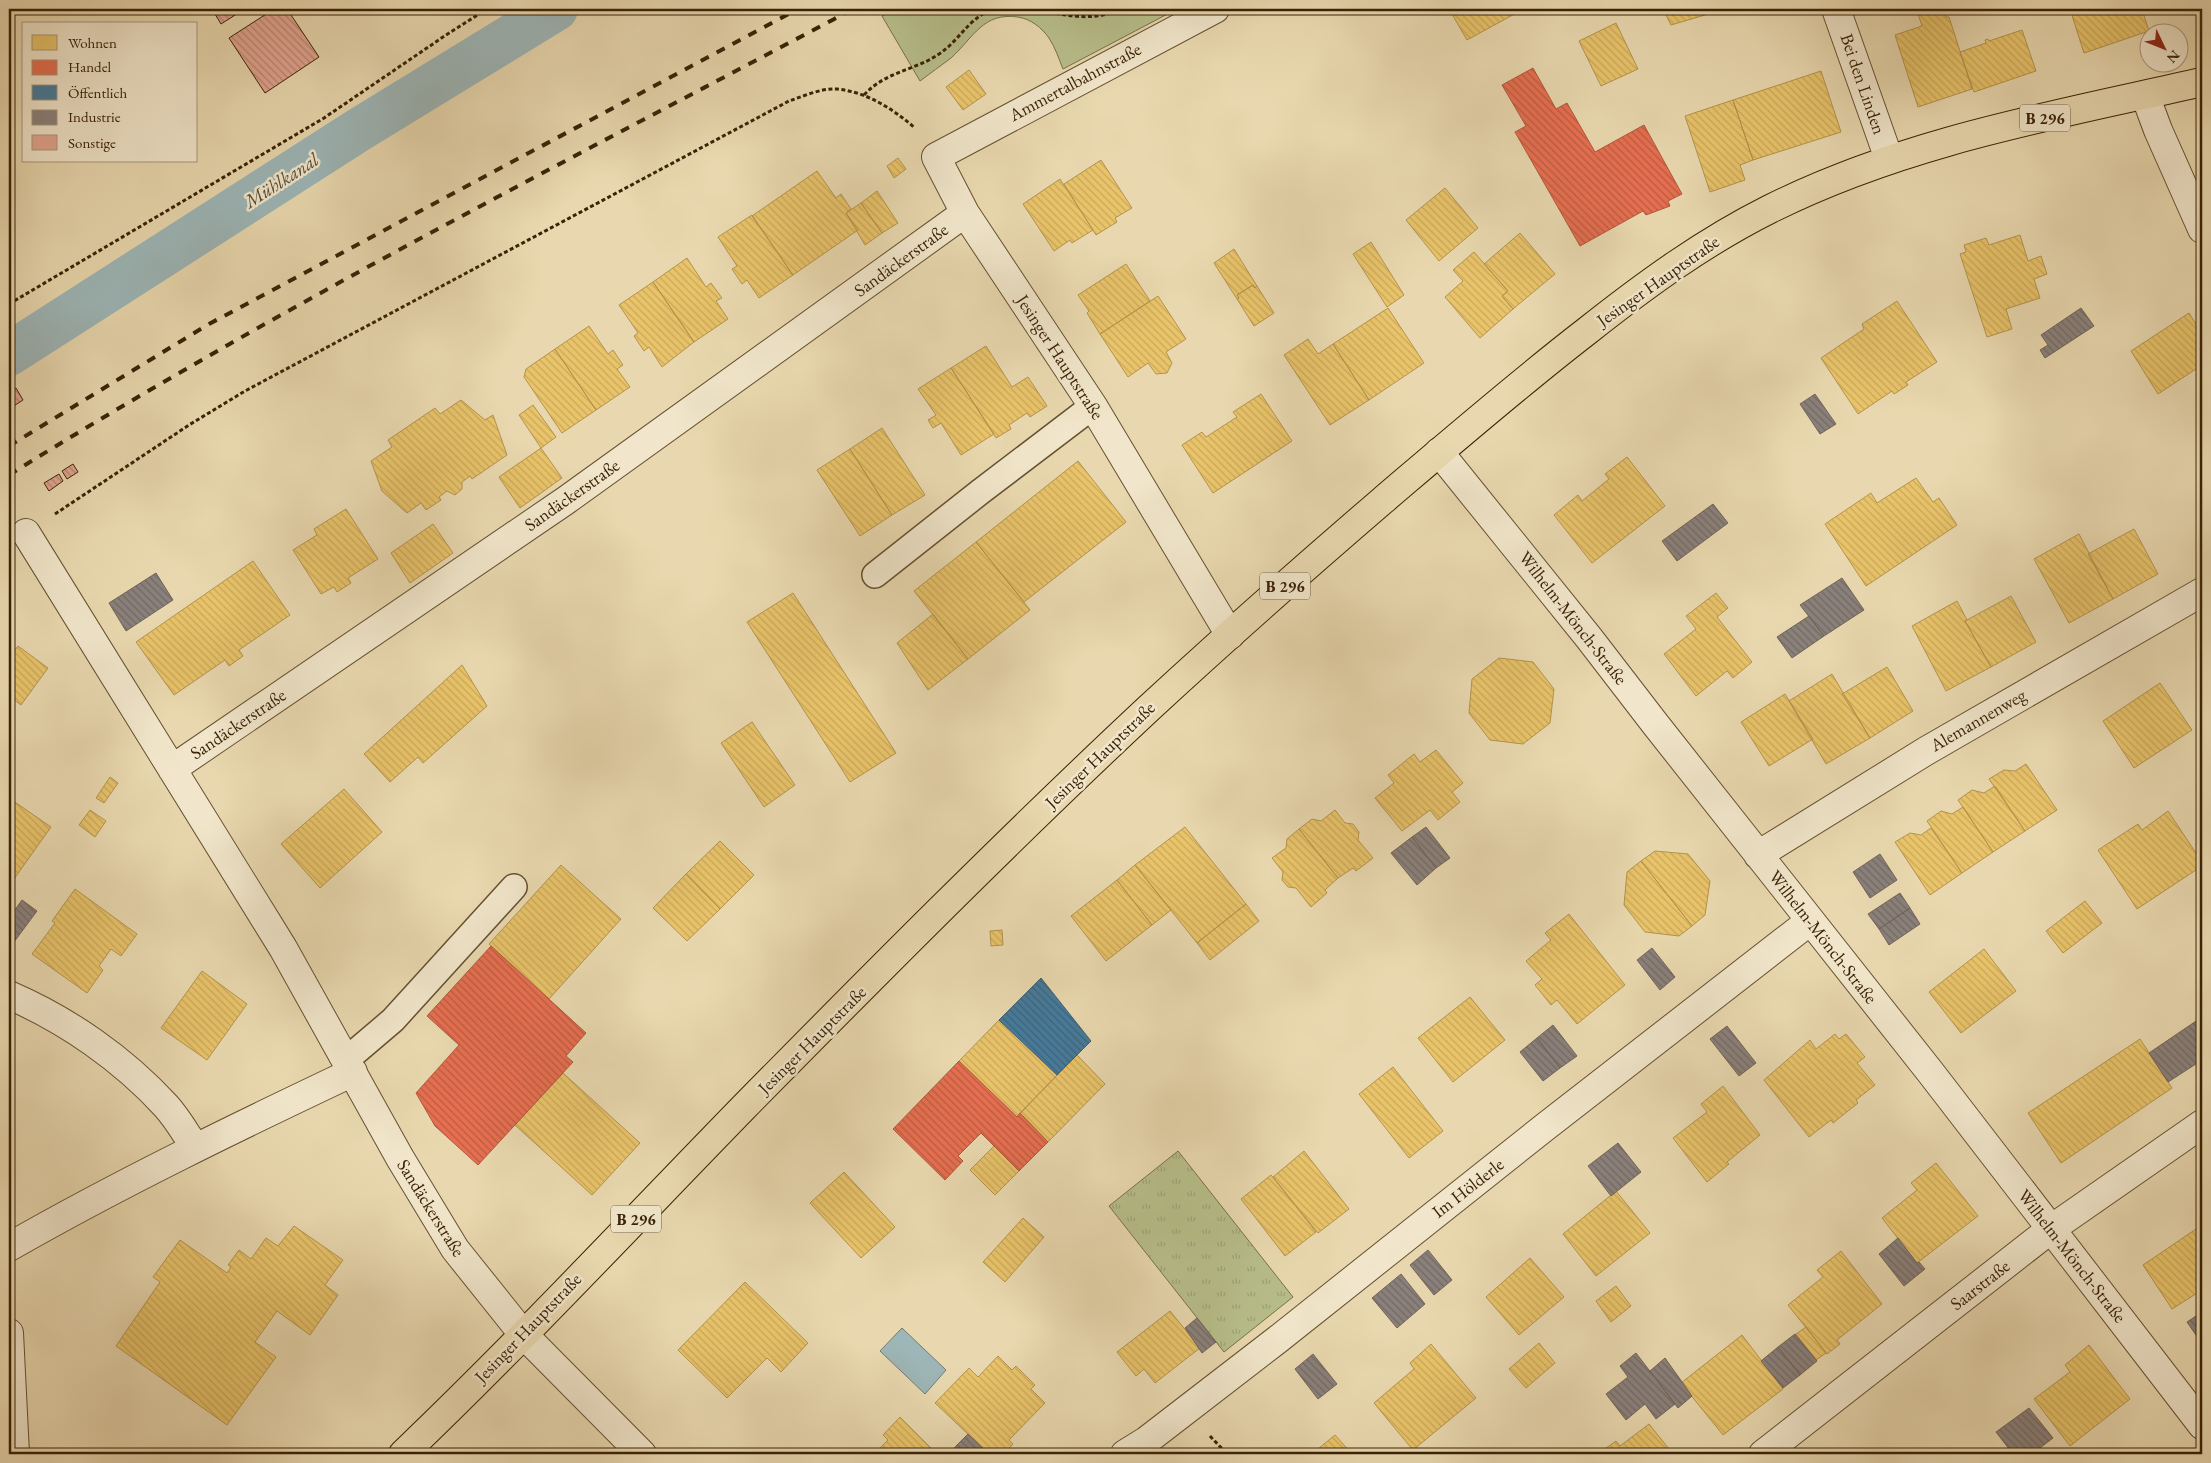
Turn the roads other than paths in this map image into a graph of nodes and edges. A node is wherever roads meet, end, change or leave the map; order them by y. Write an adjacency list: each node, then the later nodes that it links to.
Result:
1 (1215, 9): 5 (street, Ammertalbahnstraße)
2 (1836, 9): 6 (street, Bei den Linden)
3 (2202, 82): 4 (main road, Jesinger Hauptstraße / B 296)
4 (2145, 95): 6 (main road, Jesinger Hauptstraße / B 296); 8 (street)
5 (936, 157): 7 (street, Jesinger Hauptstraße)
6 (1889, 159): 10 (main road, Jesinger Hauptstraße / B 296)
7 (965, 213): 9 (street, Jesinger Hauptstraße); 15 (street, Sandäckerstraße)
8 (2202, 229)
9 (1093, 406): 12 (lane); 14 (street, Jesinger Hauptstraße)
10 (1439, 452): 14 (main road, Jesinger Hauptstraße / B 296); 16 (street, Wilhelm-Mönch-Straße)
11 (26, 533): 15 (street, Sandäckerstraße)
12 (875, 576)
13 (2202, 592): 16 (street, Alemannenweg)
14 (1230, 635): 26 (main road, Jesinger Hauptstraße / B 296)
15 (172, 769): 20 (street, Sandäckerstraße)
16 (1758, 855): 18 (street, Wilhelm-Mönch-Straße)
17 (514, 887): 20 (lane)
18 (1810, 921): 23 (street, Wilhelm-Mönch-Straße); 31 (street, Im Hölderle)
19 (9, 995): 22 (street)
20 (350, 1066): 22 (street); 26 (street, Sandäckerstraße)
21 (2202, 1124): 23 (street, Saarstraße)
22 (195, 1147): 24 (street)
23 (2050, 1229): 27 (street, Wilhelm-Mönch-Straße); 32 (street, Saarstraße)
24 (9, 1246)
25 (9, 1334): 28 (street)
26 (523, 1334): 29 (main road, Jesinger Hauptstraße / B 296); 30 (street, Sandäckerstraße)
27 (2202, 1425)
28 (15, 1454)
29 (403, 1454)
30 (642, 1454)
31 (1125, 1454)
32 (1763, 1454)

